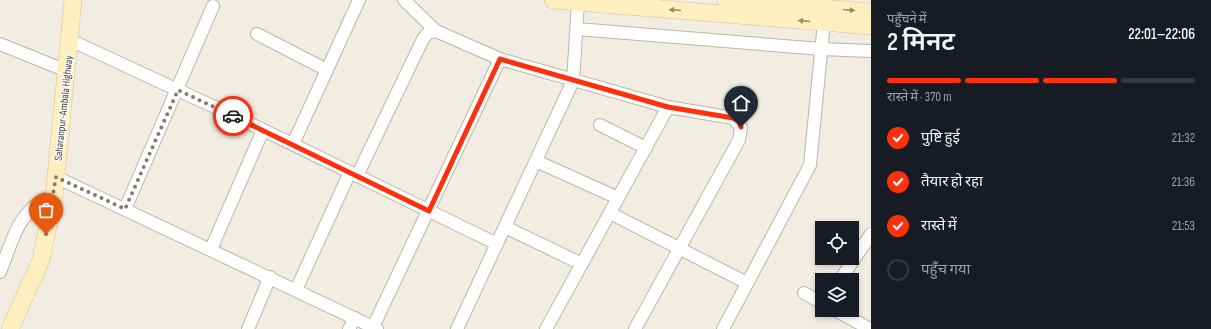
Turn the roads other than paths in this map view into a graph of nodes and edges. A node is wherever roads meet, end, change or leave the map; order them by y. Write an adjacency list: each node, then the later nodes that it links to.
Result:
1 (73, 0): 14 (street, Saharanpur-Ambala Highway)
2 (359, 0): 19 (street)
3 (404, 0): 12 (street)
4 (553, 0): 6 (street)
5 (726, 0): 8 (street, one-way to 8)
6 (578, 2): 9 (street, one-way to 6); 11 (street)
7 (213, 6): 22 (street)
8 (871, 12)
9 (824, 22): 10 (street); 16 (street)
10 (871, 26)
11 (577, 29): 16 (street); 21 (street)
12 (436, 31): 18 (street); 29 (street)
13 (257, 34): 19 (street)
14 (70, 40): 20 (street, Saharanpur-Ambala Highway); 22 (street)
15 (0, 44): 20 (street)
16 (821, 49): 17 (street); 45 (street)
17 (871, 51)
18 (500, 59): 21 (street); 34 (street)
19 (327, 70): 26 (street)
20 (67, 71): 30 (street, Saharanpur-Ambala Highway)
21 (573, 80): 23 (street); 28 (street)
22 (178, 90): 25 (street); 33 (street)
23 (668, 107): 27 (street); 39 (street)
24 (600, 125): 27 (street)
25 (263, 130): 26 (street); 40 (street)
26 (293, 144): 29 (street)
27 (646, 148): 32 (street)
28 (536, 161): 32 (street); 36 (street)
29 (353, 174): 34 (street); 46 (street)
30 (56, 177): 31 (street, Saharanpur-Ambala Highway); 33 (street)
31 (54, 196): 42 (street); 52 (street, Saharanpur-Ambala Highway)
32 (618, 198): 35 (street)
33 (125, 209): 40 (street)
34 (429, 211): 38 (street); 51 (street)
35 (610, 213): 39 (street); 41 (street)
36 (505, 227): 38 (street); 41 (street)
37 (871, 234): 43 (street)
38 (497, 244): 55 (street)
39 (680, 249): 45 (street); 57 (street)
40 (211, 250): 44 (street)
41 (582, 264): 56 (street)
42 (0, 272)
43 (845, 273)
44 (270, 277): 46 (street); 53 (street)
45 (747, 283): 58 (street)
46 (296, 290): 50 (street)
47 (804, 293): 48 (street)
48 (815, 299)
49 (848, 317): 59 (street)
50 (355, 318): 51 (street); 54 (street)
51 (375, 328)
52 (10, 329)
53 (248, 329)
54 (349, 329)
55 (457, 329)
56 (546, 329)
57 (635, 329)
58 (722, 329)
59 (870, 329)

